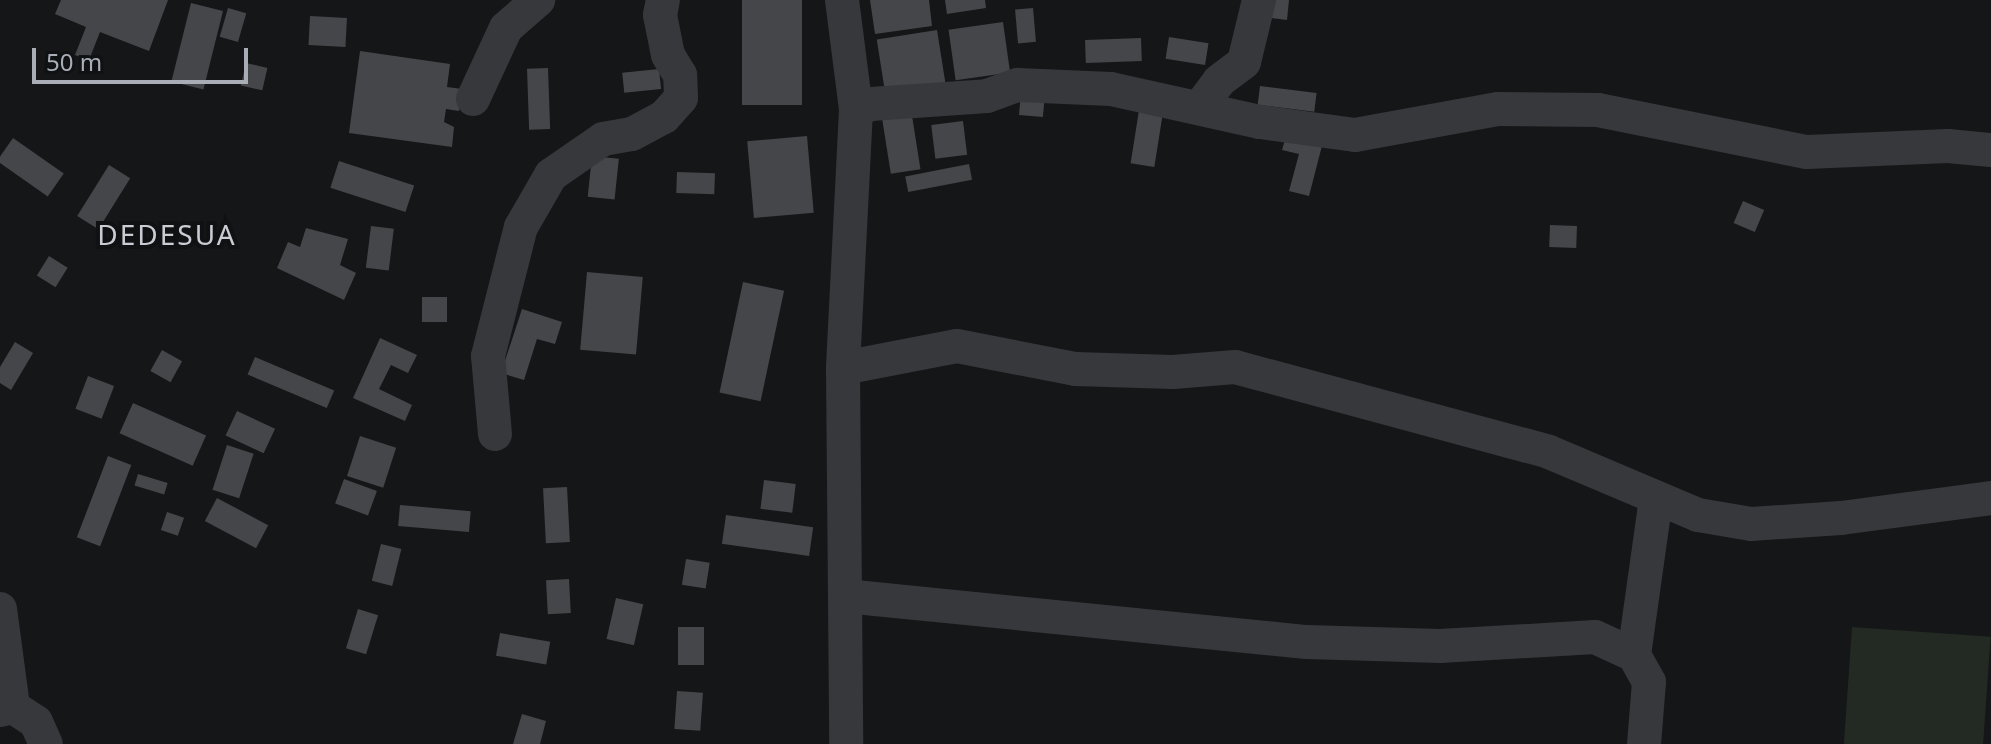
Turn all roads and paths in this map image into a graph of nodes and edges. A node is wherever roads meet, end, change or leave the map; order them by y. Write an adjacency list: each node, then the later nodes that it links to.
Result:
1 (538, 0): 5 (street)
2 (663, 0): 10 (street)
3 (842, 0): 7 (street)
4 (1259, 0): 6 (street)
5 (473, 99)
6 (1199, 108): 7 (street); 8 (street)
7 (856, 110): 9 (street)
8 (1991, 150)
9 (843, 368): 12 (street); 13 (street)
10 (495, 434)
11 (1991, 498): 12 (street)
12 (1656, 499): 15 (street)
13 (845, 596): 15 (street); 18 (street)
14 (0, 609): 16 (street)
15 (1634, 655): 19 (street)
16 (6, 708): 17 (street)
17 (46, 744)
18 (846, 744)
19 (1644, 744)

